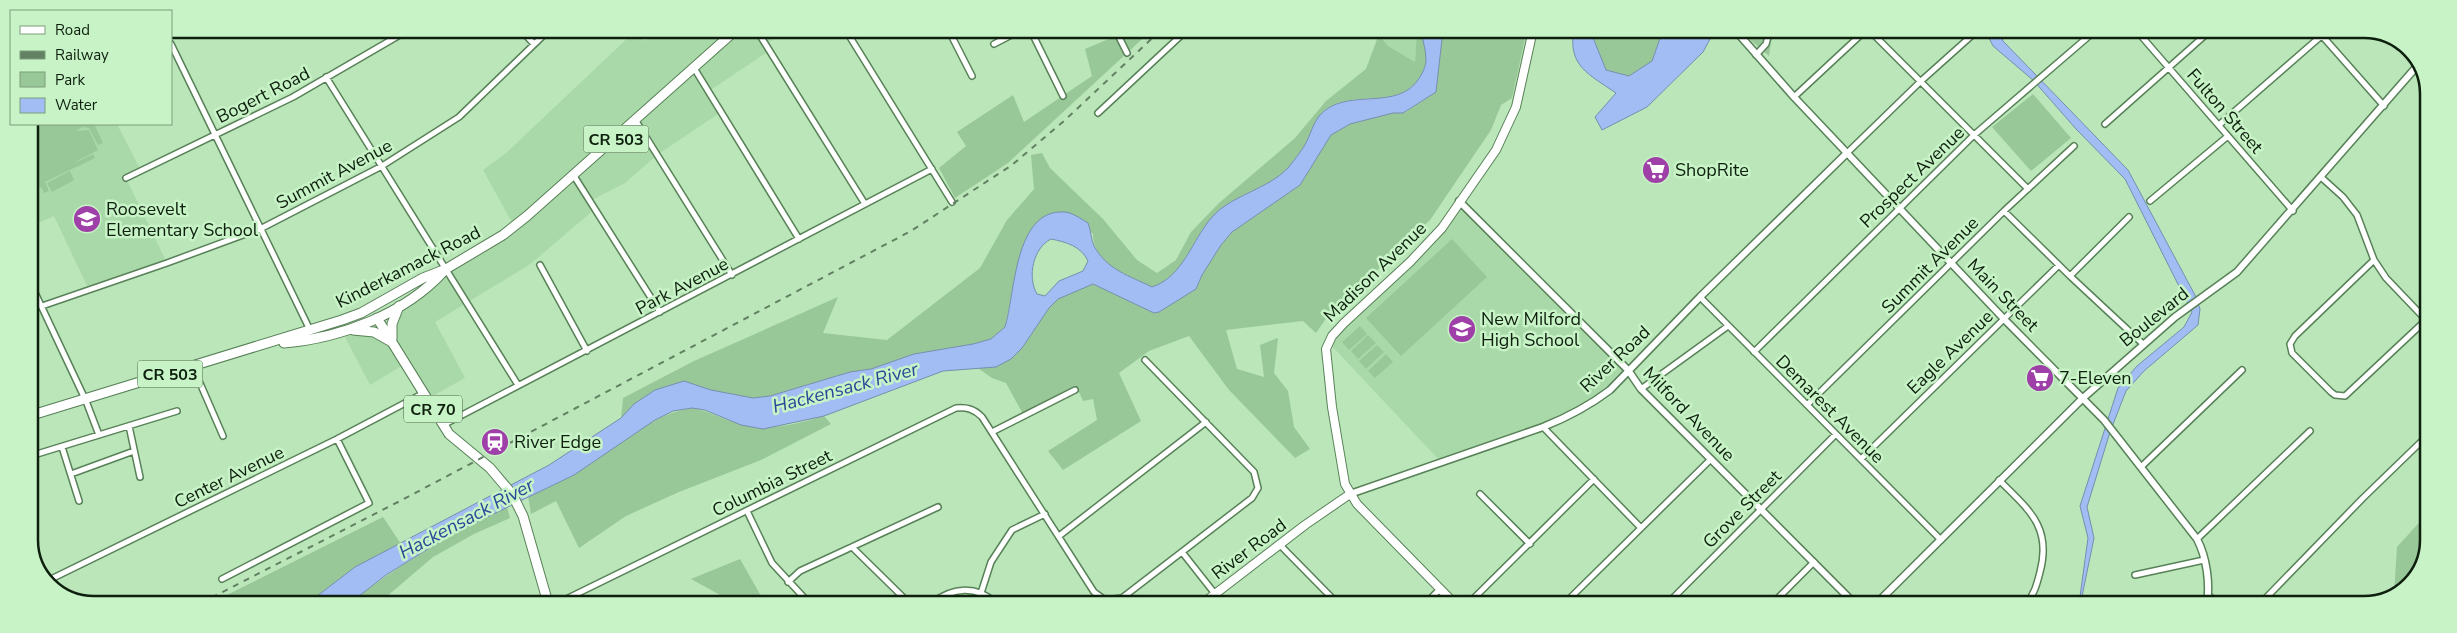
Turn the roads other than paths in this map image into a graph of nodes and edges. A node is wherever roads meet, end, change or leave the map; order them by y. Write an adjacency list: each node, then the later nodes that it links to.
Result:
1 (395, 38): 32 (street, Bogert Road)
2 (528, 38): 23 (street)
3 (540, 38): 23 (street, Summit Avenue)
4 (727, 38): 29 (main road, Kinderkamack Road / CR 503)
5 (762, 38): 55 (street)
6 (851, 38): 47 (street)
7 (953, 38): 31 (street)
8 (1006, 38): 24 (street)
9 (1034, 38): 34 (street)
10 (1120, 38): 26 (street)
11 (1178, 38): 37 (street)
12 (1531, 38): 52 (main road, Madison Avenue)
13 (1742, 38): 27 (street, Main Street)
14 (1768, 38): 27 (street)
15 (1859, 38): 35 (street)
16 (1876, 38): 33 (street)
17 (1969, 38): 33 (street, River Road)
18 (2087, 38): 42 (street, Prospect Avenue)
19 (2143, 38): 28 (street, Fulton Street)
20 (2202, 38): 28 (street)
21 (2319, 38): 40 (street)
22 (2325, 38): 36 (street)
23 (534, 44): 46 (street, Summit Avenue)
24 (994, 44)
25 (172, 46): 41 (street)
26 (1127, 53)
27 (1756, 55): 35 (street, Main Street)
28 (2168, 67): 39 (street); 40 (street, Fulton Street)
29 (694, 68): 38 (main road, Kinderkamack Road / CR 503); 61 (street)
30 (2414, 70): 36 (street, Boulevard)
31 (972, 76)
32 (326, 78): 41 (street, Bogert Road); 46 (street)
33 (1921, 81): 42 (street); 45 (street, River Road)
34 (1063, 96)
35 (1794, 97): 45 (street, Main Street)
36 (2384, 106): 50 (street, Boulevard)
37 (1098, 113)
38 (636, 121): 48 (main road, Kinderkamack Road / CR 503); 67 (street)
39 (2106, 124)
40 (2219, 125): 43 (street, Fulton Street)
41 (216, 134): 49 (street, Bogert Road); 60 (street)
42 (1974, 135): 51 (street); 56 (street, Prospect Avenue)
43 (2228, 136): 53 (street); 58 (street, Fulton Street)
44 (2074, 146): 51 (street, Summit Avenue)
45 (1847, 153): 56 (street, Main Street); 69 (street, River Road)
46 (382, 166): 60 (street, Summit Avenue); 66 (street)
47 (932, 169): 54 (street); 55 (street, Park Avenue)
48 (574, 176): 66 (main road, Kinderkamack Road / CR 503); 73 (street)
49 (126, 178)
50 (2322, 178): 58 (street, Boulevard); 62 (street)
51 (2028, 189): 57 (street, Summit Avenue)
52 (1459, 201): 89 (street, Milford Avenue); 121 (main road, Madison Avenue)
53 (2150, 201)
54 (952, 202)
55 (865, 204): 61 (street, Park Avenue)
56 (1899, 208): 63 (street, Main Street); 86 (street, Prospect Avenue)
57 (2004, 211): 63 (street, Summit Avenue); 64 (street)
58 (2294, 211): 84 (street, Boulevard)
59 (2130, 217): 68 (street)
60 (262, 228): 71 (street, Summit Avenue); 80 (street)
61 (799, 240): 67 (street, Park Avenue)
62 (2374, 260): 74 (street); 78 (street)
63 (1952, 264): 76 (street, Main Street); 97 (street, Summit Avenue)
64 (2059, 264): 68 (street); 76 (street, Eagle Avenue)
65 (540, 265): 85 (street)
66 (446, 269): 72 (main road); 80 (main road, Kinderkamack Road / CR 503); 91 (street)
67 (732, 275): 73 (street, Park Avenue)
68 (2070, 276): 84 (street)
69 (1700, 297): 77 (street, Demarest Avenue); 89 (street, River Road)
70 (38, 298): 71 (street)
71 (42, 306): 96 (street)
72 (399, 306): 75 (main road); 83 (main road)
73 (660, 312): 85 (street, Park Avenue)
74 (2419, 314)
75 (378, 318): 79 (main road); 83 (main road, CR 70)
76 (2004, 319): 95 (street, Main Street); 115 (street, Eagle Avenue)
77 (1728, 326): 86 (street, Demarest Avenue); 93 (street)
78 (2420, 327)
79 (348, 330): 81 (main road); 83 (main road)
80 (310, 331): 81 (main road); 82 (main road, Kinderkamack Road / CR 503)
81 (326, 335): 82 (main road)
82 (269, 344): 88 (main road, Kinderkamack Road / CR 503)
83 (393, 344): 94 (main road, CR 70)
84 (2143, 344): 95 (street, Boulevard)
85 (587, 351): 91 (street, Park Avenue)
86 (1754, 352): 97 (street, Demarest Avenue)
87 (1145, 360): 100 (street)
88 (193, 367): 96 (main road, Kinderkamack Road / CR 503); 108 (street)
89 (1628, 370): 93 (street, Milford Avenue); 103 (street, River Road)
90 (2242, 370): 116 (street)
91 (518, 385): 101 (street, Park Avenue)
92 (1075, 390): 105 (street)
93 (1641, 390): 114 (street, Milford Avenue)
94 (424, 393): 101 (main road, CR 70); 109 (street, Center Avenue)
95 (2083, 398): 116 (street, Main Street); 120 (street, Boulevard)
96 (86, 401): 99 (main road, Kinderkamack Road / CR 503); 107 (street)
97 (1807, 405): 106 (street, Demarest Avenue)
98 (177, 412): 102 (street)
99 (38, 414)
100 (1206, 422): 129 (street); 135 (street)
101 (443, 425): 146 (main road, CR 70)
102 (129, 426): 107 (street); 112 (street)
103 (1543, 426): 119 (street); 121 (street, River Road)
104 (2310, 431): 130 (street)
105 (992, 432): 126 (street, Columbia Street); 127 (street, Columbia Street)
106 (1836, 434): 115 (street, Demarest Avenue); 125 (street, Grove Street)
107 (99, 435): 111 (street)
108 (224, 436)
109 (337, 439): 139 (street, Center Avenue); 140 (street)
110 (2420, 443): 165 (street)
111 (62, 447): 113 (street); 117 (street)
112 (134, 452): 117 (street); 118 (street)
113 (38, 454)
114 (1711, 459): 125 (street, Milford Avenue); 128 (street)
115 (1861, 459): 131 (street, Demarest Avenue)
116 (2141, 467): 130 (street, Main Street)
117 (71, 474): 123 (street)
118 (140, 477)
119 (1594, 479): 128 (street); 132 (street)
120 (1999, 480): 131 (street, Boulevard); 164 (street)
121 (1350, 494): 133 (main road, River Road); 142 (main road, Madison Avenue)
122 (1480, 494): 132 (street)
123 (79, 502)
124 (938, 507): 134 (street)
125 (1761, 510): 137 (street, Milford Avenue); 160 (street, Grove Street)
126 (747, 511): 141 (street); 147 (street, Columbia Street)
127 (1045, 514): 129 (street, Columbia Street); 143 (street)
128 (1641, 528): 159 (street)
129 (1059, 536): 152 (street, Columbia Street)
130 (2197, 539): 136 (street, Main Street)
131 (1941, 540): 163 (street, Boulevard)
132 (1530, 544): 158 (street)
133 (1280, 545): 144 (main road, River Road); 155 (street)
134 (852, 547): 141 (street); 149 (street)
135 (1182, 552): 144 (street); 153 (street, Columbia Street)
136 (2204, 560): 138 (street); 145 (street, Main Street)
137 (1814, 562): 161 (street); 162 (street, Milford Avenue)
138 (2135, 575)
139 (53, 578)
140 (222, 579)
141 (788, 582): 148 (street)
142 (1440, 589): 156 (street); 157 (main road, Madison Avenue)
143 (981, 593): 150 (street); 151 (street)
144 (1214, 594): 154 (main road, River Road)
145 (2208, 595)
146 (546, 596)
147 (572, 596)
148 (802, 596)
149 (901, 596)
150 (942, 596)
151 (985, 596)
152 (1100, 596)
153 (1125, 596)
154 (1212, 596)
155 (1330, 596)
156 (1433, 596)
157 (1447, 596)
158 (1476, 596)
159 (1572, 596)
160 (1675, 596)
161 (1780, 596)
162 (1847, 596)
163 (1884, 596)
164 (2032, 596)
165 (2268, 596)

